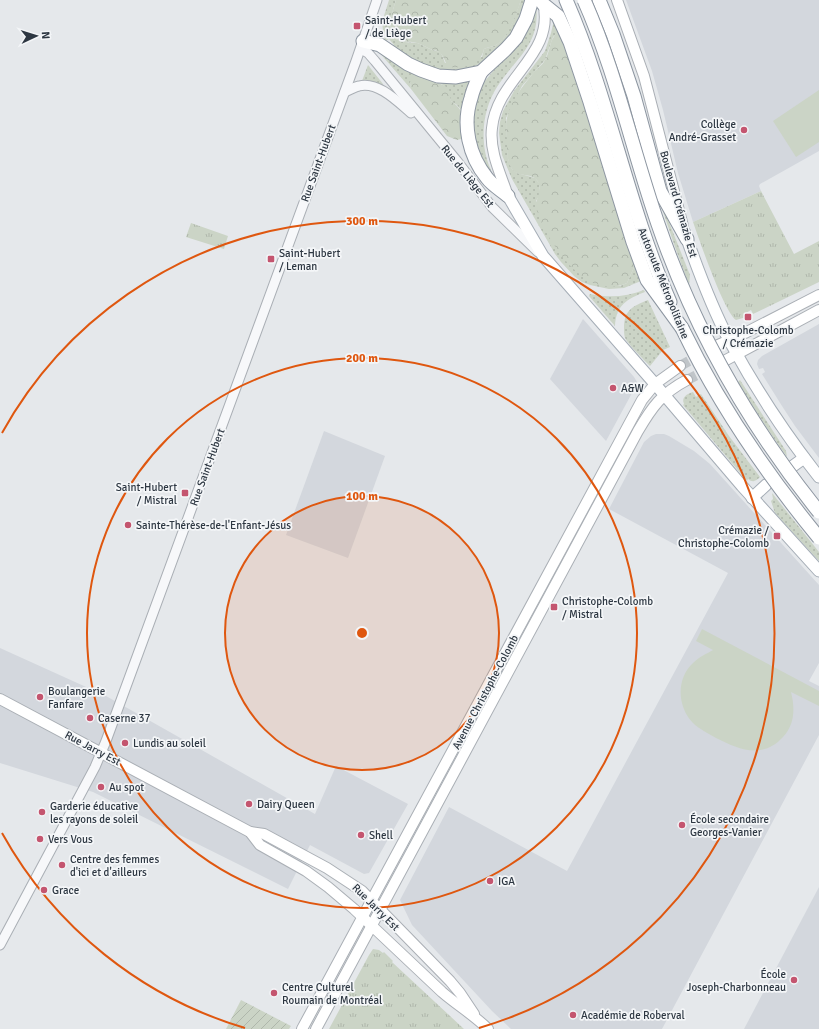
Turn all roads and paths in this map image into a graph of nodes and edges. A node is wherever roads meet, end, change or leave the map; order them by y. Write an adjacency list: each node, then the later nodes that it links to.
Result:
1 (377, 0): 7 (street, Rue Saint-Hubert)
2 (566, 0): 16 (highway, Autoroute Métropolitaine)
3 (584, 0): 30 (highway, Autoroute Métropolitaine, bridge)
4 (599, 0): 12 (highway)
5 (617, 0): 12 (main road, Boulevard Crémazie Est)
6 (539, 1): 8 (highway); 11 (main road); 16 (highway)
7 (362, 45): 8 (highway); 9 (street, Rue Saint-Hubert); 10 (street, Rue de Liège Est)
8 (481, 72): 11 (highway)
9 (345, 92): 10 (street); 34 (street, Rue Saint-Hubert)
10 (430, 130): 13 (street, Rue de Liège Est)
11 (508, 196): 13 (main road)
12 (687, 239): 17 (main road, Boulevard Crémazie Est)
13 (543, 256): 23 (main road, Rue de Liège Est)
14 (819, 296): 17 (main road)
15 (819, 310): 19 (main road)
16 (682, 328): 31 (highway, Autoroute Métropolitaine, bridge)
17 (729, 340): 18 (main road); 19 (main road, Boulevard Crémazie Est)
18 (718, 345)
19 (737, 354): 20 (main road); 25 (main road, Boulevard Crémazie Est)
20 (726, 360)
21 (680, 366): 23 (main road, Avenue Christophe-Colomb)
22 (687, 380): 24 (main road, Avenue Christophe-Colomb)
23 (655, 384): 24 (main road); 36 (main road, Avenue Christophe-Colomb)
24 (664, 395): 29 (main road); 37 (main road, Avenue Christophe-Colomb)
25 (804, 458): 26 (main road); 27 (main road, Boulevard Crémazie Est)
26 (793, 466)
27 (819, 477)
28 (766, 485): 29 (main road)
29 (752, 498): 32 (main road)
30 (819, 512)
31 (819, 538)
32 (819, 571)
33 (0, 699): 34 (main road, Rue Jarry Est)
34 (101, 752): 35 (main road, Rue Jarry Est); 40 (street, Rue Saint-Hubert)
35 (250, 832): 36 (main road, Rue Jarry Est); 38 (main road, Rue Jarry Est)
36 (372, 901): 37 (main road, Rue Jarry Est); 38 (main road, Avenue Christophe-Colomb)
37 (380, 910): 39 (main road, Avenue Christophe-Colomb); 41 (main road, Rue Jarry Est)
38 (363, 917): 39 (main road, Rue Jarry Est); 42 (main road, Avenue Christophe-Colomb)
39 (372, 926): 41 (main road, Rue Jarry Est); 43 (main road, Avenue Christophe-Colomb)
40 (0, 945)
41 (476, 1017): 44 (main road, Rue Jarry Est)
42 (302, 1029)
43 (316, 1029)
44 (488, 1029)

